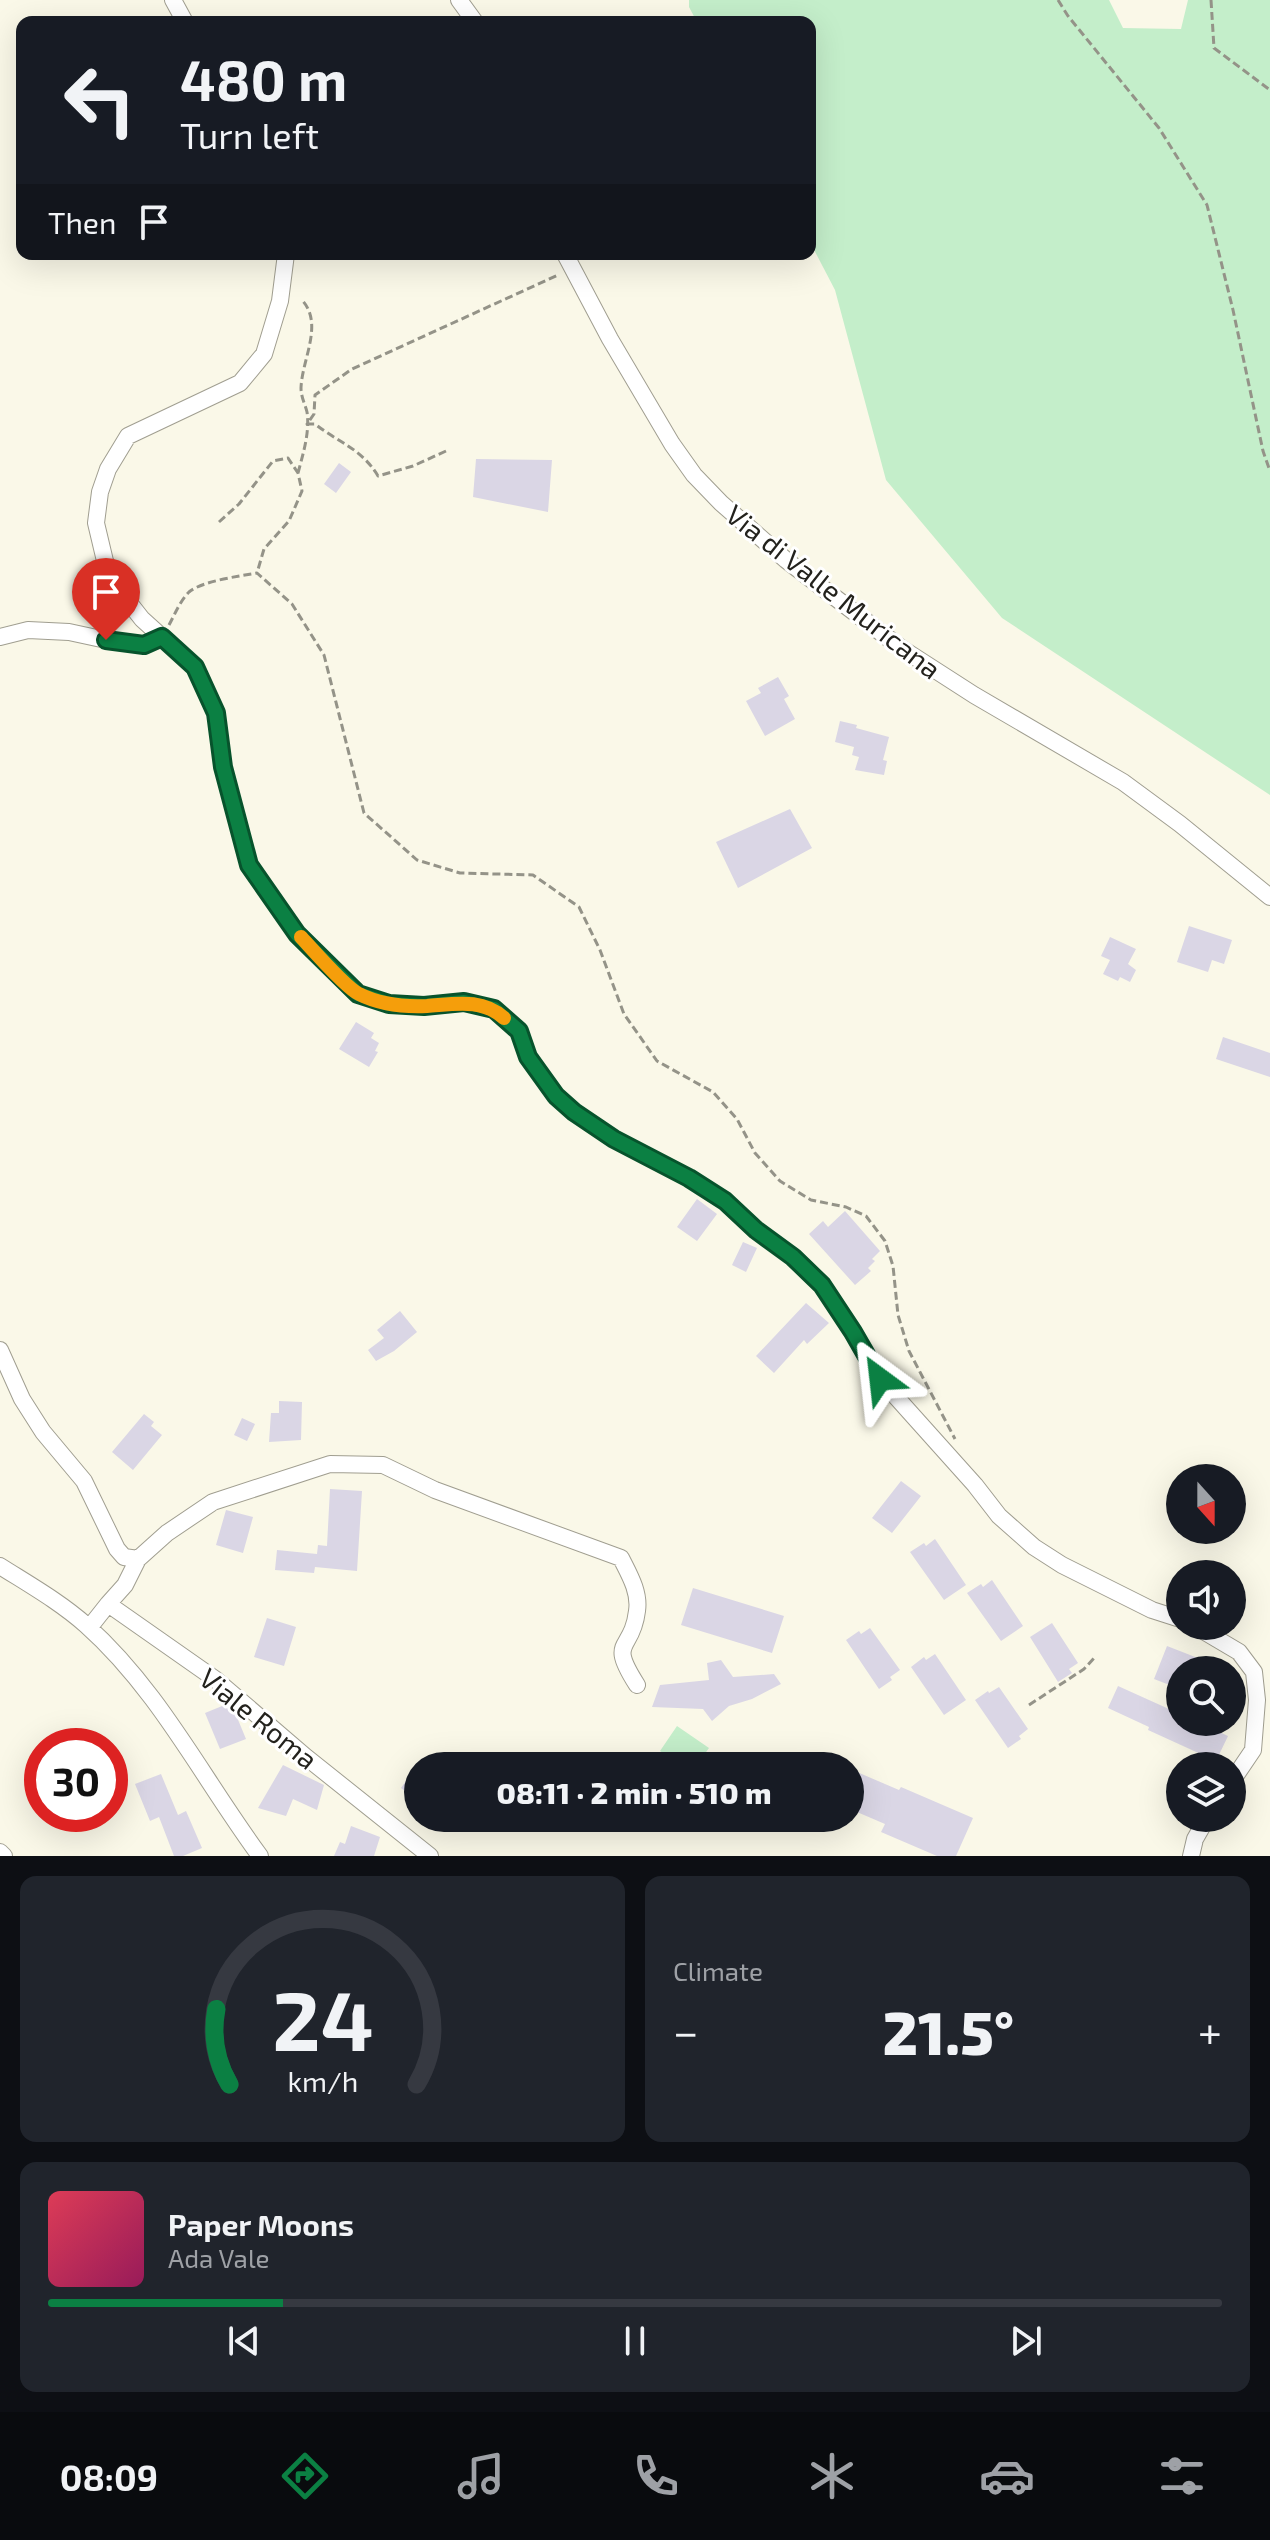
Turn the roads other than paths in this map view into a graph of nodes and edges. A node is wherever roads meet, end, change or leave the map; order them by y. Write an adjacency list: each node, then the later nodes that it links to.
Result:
1 (285, 260): 4 (street)
2 (569, 261): 5 (street, Via di Valle Muricana)
3 (0, 637): 4 (street)
4 (162, 637): 10 (street)
5 (1270, 897)
6 (0, 1350): 7 (street)
7 (138, 1559): 9 (street); 13 (street)
8 (0, 1566): 11 (street)
9 (108, 1604): 11 (street); 17 (street, Viale Roma)
10 (1166, 1614)
11 (89, 1628): 16 (street)
12 (1219, 1640): 14 (street)
13 (637, 1685)
14 (1246, 1760)
15 (1199, 1832): 18 (street)
16 (260, 1856)
17 (430, 1856)
18 (1191, 1856)

